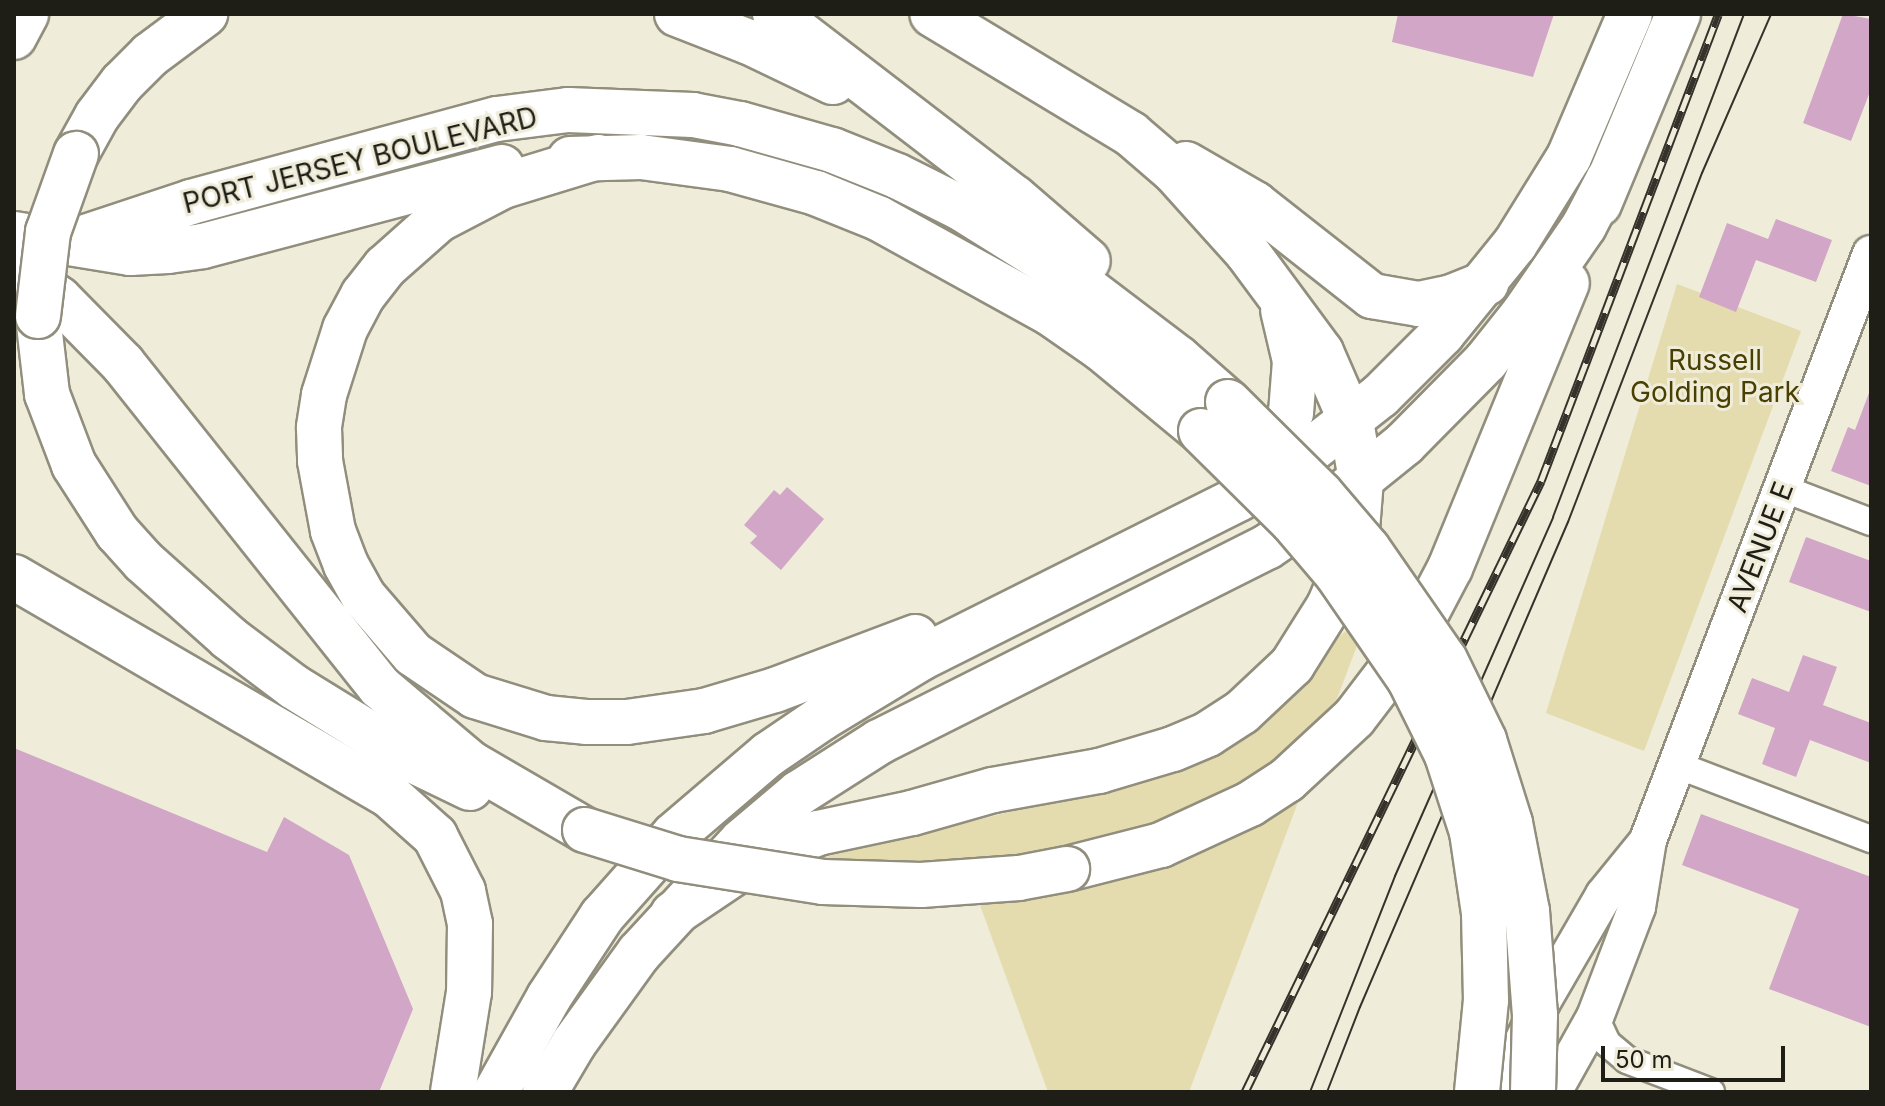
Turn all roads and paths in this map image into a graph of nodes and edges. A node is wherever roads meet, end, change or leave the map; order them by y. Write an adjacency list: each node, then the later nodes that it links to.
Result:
1 (26, 14): 8 (highway)
2 (205, 14): 31 (highway, bridge)
3 (677, 14): 9 (highway)
4 (775, 14): 9 (highway)
5 (932, 14): 10 (highway)
6 (1630, 14): 18 (highway)
7 (1678, 14): 12 (highway)
8 (14, 37)
9 (930, 134): 20 (highway)
10 (1131, 134): 18 (highway); 19 (highway)
11 (598, 157): 15 (highway, PORT JERSEY BOULEVARD); 20 (highway, PORT JERSEY BOULEVARD); 27 (highway)
12 (1609, 178): 22 (highway); 31 (highway, bridge)
13 (14, 210): 15 (highway)
14 (14, 234): 15 (highway, PORT JERSEY BOULEVARD)
15 (71, 241): 20 (highway, PORT JERSEY BOULEVARD)
16 (1871, 254): 23 (main road, AVENUE E)
17 (14, 267): 31 (highway)
18 (1486, 283): 21 (highway)
19 (1279, 297): 21 (highway); 24 (highway)
20 (1214, 416): 39 (highway, PORT JERSEY BOULEVARD, bridge); 41 (highway, PORT JERSEY BOULEVARD, bridge)
21 (1351, 421): 22 (highway); 24 (highway)
22 (1361, 480): 26 (highway); 29 (highway)
23 (1782, 488): 25 (street); 30 (main road, AVENUE E)
24 (1238, 499): 26 (highway); 27 (highway)
25 (1871, 522)
26 (1293, 529): 29 (highway); 34 (highway)
27 (1112, 563): 37 (highway)
28 (14, 577): 36 (highway)
29 (1329, 606): 34 (highway)
30 (1677, 765): 32 (street); 33 (main road, AVENUE E)
31 (585, 830)
32 (1871, 839)
33 (1648, 840): 35 (main road, AVENUE E); 40 (main road, AVENUE E)
34 (673, 914): 38 (highway)
35 (1595, 1017): 42 (main road, AVENUE E); 43 (street)
36 (453, 1092)
37 (496, 1092)
38 (545, 1092)
39 (1477, 1092)
40 (1488, 1092)
41 (1533, 1092)
42 (1553, 1092)
43 (1711, 1092)

